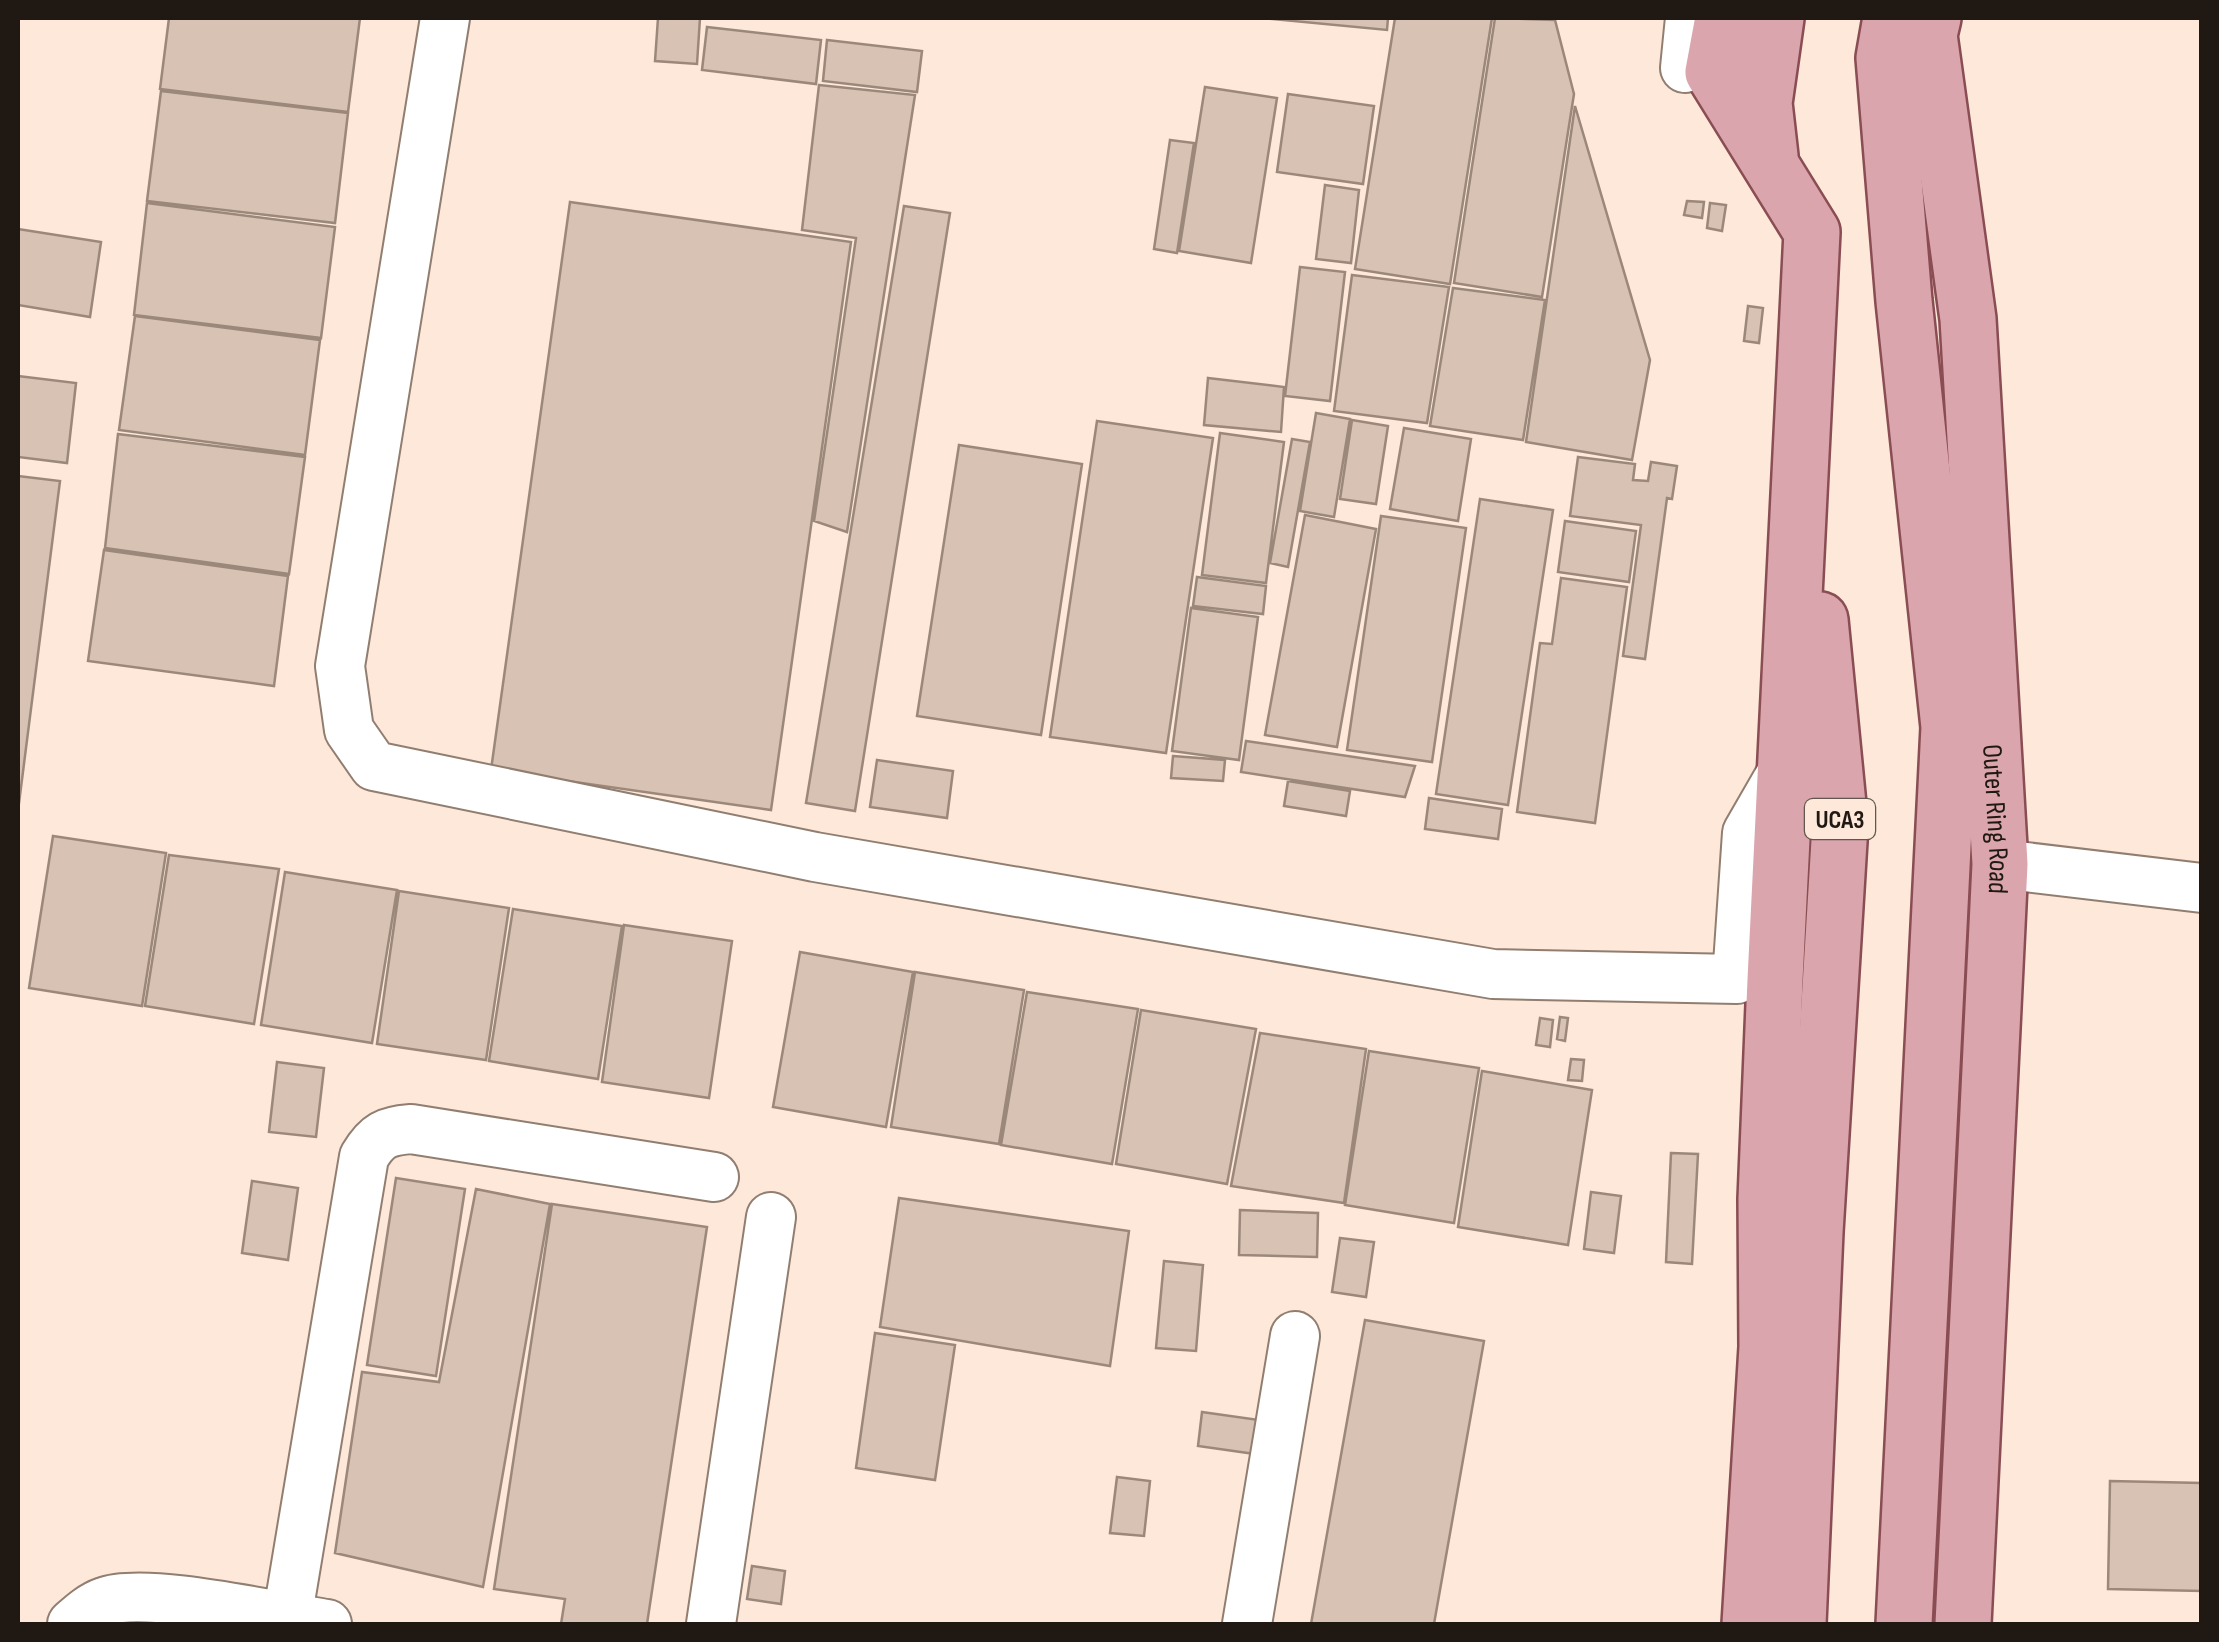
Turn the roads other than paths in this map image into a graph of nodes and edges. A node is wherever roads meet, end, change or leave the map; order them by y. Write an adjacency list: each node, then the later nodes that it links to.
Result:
1 (445, 18): 8 (street)
2 (1690, 18): 7 (street)
3 (1723, 18): 8 (main road, UCA3)
4 (1776, 18): 19 (main road, UCA3)
5 (1891, 18): 20 (main road, Outer Ring Road)
6 (1932, 18): 9 (main road, Outer Ring Road)
7 (1686, 68)
8 (1786, 767): 18 (main road, UCA3)
9 (2000, 864): 10 (street); 21 (main road, Outer Ring Road)
10 (2202, 888)
11 (714, 1177): 14 (street)
12 (771, 1217): 16 (street)
13 (1295, 1336): 17 (street)
14 (307, 1621): 15 (street)
15 (72, 1624)
16 (711, 1624)
17 (1247, 1624)
18 (1750, 1624)
19 (1798, 1624)
20 (1904, 1624)
21 (1963, 1624)

